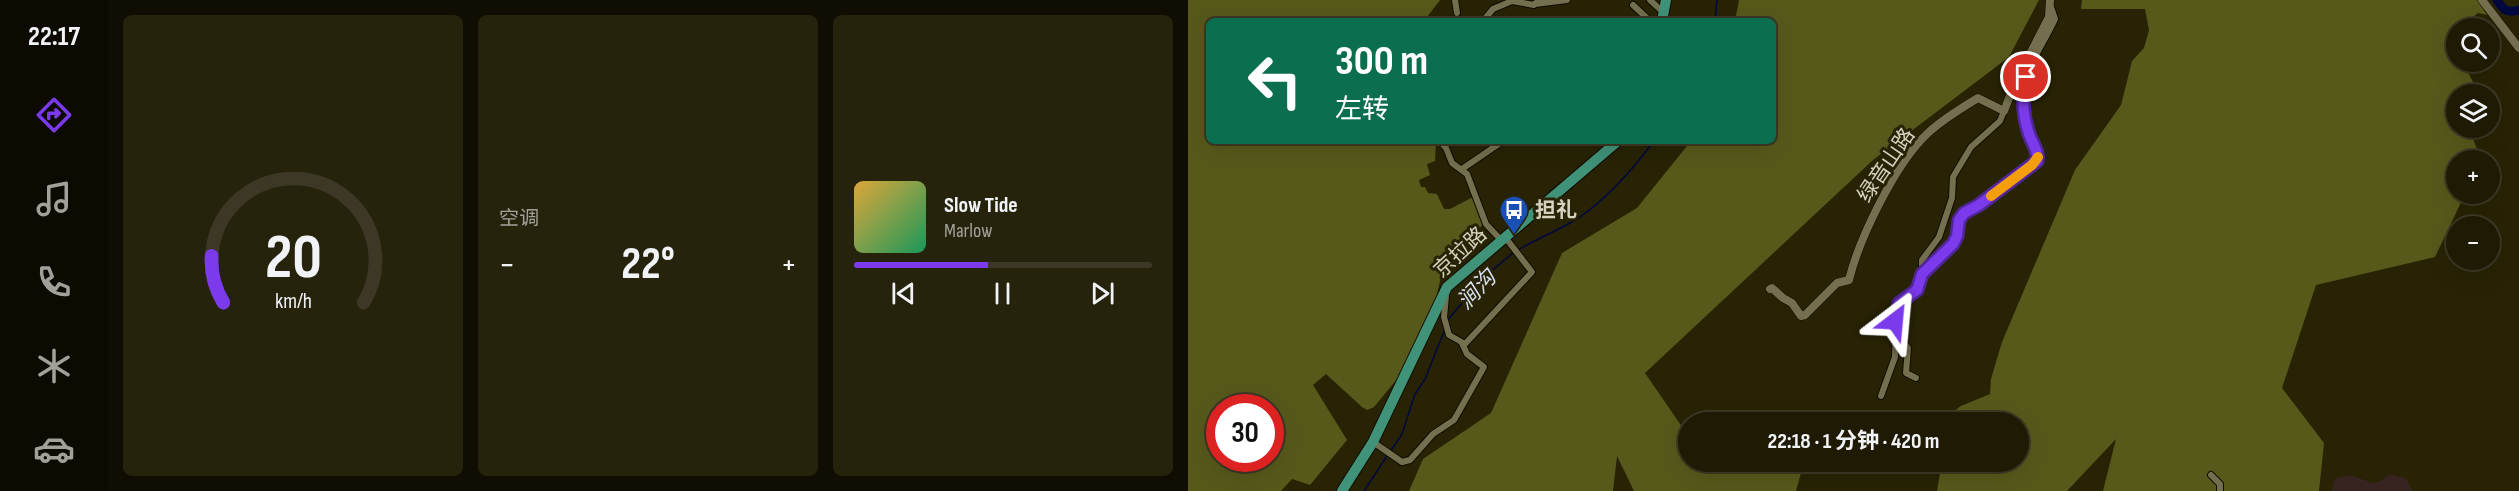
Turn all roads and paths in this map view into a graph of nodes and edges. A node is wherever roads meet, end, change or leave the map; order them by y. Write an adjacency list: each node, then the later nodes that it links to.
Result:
1 (1455, 0): 9 (street)
2 (1567, 0): 6 (street)
3 (1650, 0): 10 (street)
4 (1666, 0): 10 (highway)
5 (2482, 0): 13 (street)
6 (1536, 2): 11 (street)
7 (2051, 4): 14 (street); 20 (street)
8 (1633, 5): 12 (street)
9 (1457, 13)
10 (1663, 17)
11 (1485, 18)
12 (1647, 18)
13 (2519, 48)
14 (2004, 111): 20 (street); 22 (street, 绿音山路)
15 (1443, 144): 18 (street)
16 (1499, 144): 18 (street)
17 (1615, 144): 19 (highway, 京拉路)
18 (1462, 169): 19 (street)
19 (1506, 241): 21 (highway, 京拉路); 24 (street)
20 (1922, 274): 23 (street)
21 (1447, 287): 24 (street); 27 (highway, 京拉路)
22 (1770, 289)
23 (1896, 333): 25 (street); 26 (street)
24 (1462, 343): 27 (street)
25 (1916, 378)
26 (1881, 396)
27 (1373, 442): 29 (highway, 京拉路)
28 (2211, 475): 30 (street)
29 (1342, 491)
30 (2220, 491)

